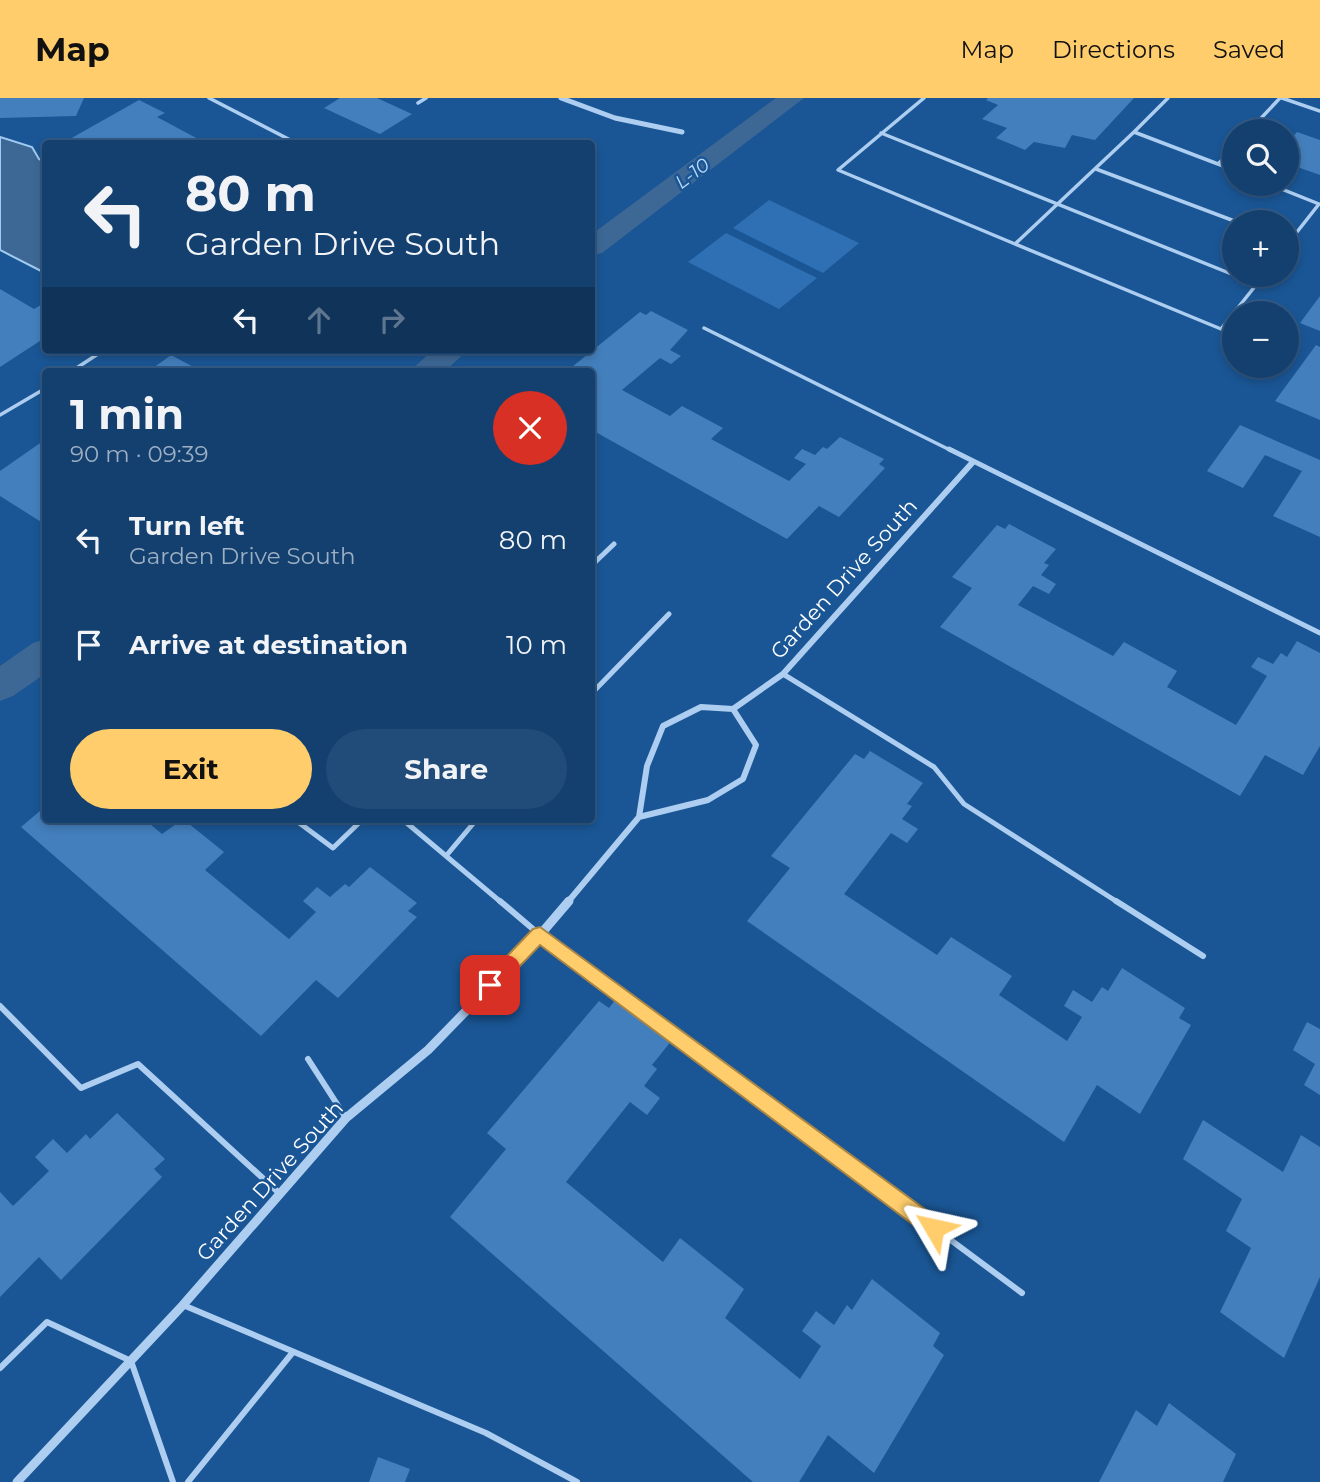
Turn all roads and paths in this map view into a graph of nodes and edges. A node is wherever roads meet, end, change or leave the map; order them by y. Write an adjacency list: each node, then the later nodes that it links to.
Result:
1 (209, 98): 13 (lane)
2 (426, 98): 7 (lane)
3 (561, 98): 10 (street)
4 (923, 98): 12 (lane)
5 (1168, 98): 11 (lane)
6 (1281, 98): 8 (lane); 9 (lane)
7 (418, 103)
8 (1320, 111)
9 (1261, 119)
10 (682, 132)
11 (1135, 132): 15 (lane); 17 (lane)
12 (881, 134): 19 (lane); 22 (lane)
13 (290, 140)
14 (1222, 160): 15 (lane)
15 (1218, 164): 16 (lane)
16 (1222, 166)
17 (1096, 169): 19 (lane); 20 (lane)
18 (1299, 196): 21 (lane)
19 (1059, 203): 22 (lane); 23 (lane)
20 (1222, 216)
21 (1299, 228)
22 (1016, 244): 24 (lane)
23 (1222, 270)
24 (1254, 287)
25 (704, 328): 30 (lane)
26 (98, 354): 27 (lane)
27 (77, 368)
28 (42, 390): 29 (lane)
29 (0, 415)
30 (972, 463): 34 (lane); 35 (street, Garden Drive South)
31 (614, 544): 32 (lane)
32 (595, 562)
33 (669, 614): 36 (lane)
34 (1320, 633)
35 (783, 674): 37 (street, Garden Drive South); 45 (lane)
36 (595, 690)
37 (733, 709): 38 (street, Garden Drive South); 38 (street)
38 (639, 817): 44 (street, Garden Drive South)
39 (299, 823): 40 (lane)
40 (359, 823)
41 (407, 823): 43 (lane)
42 (474, 823): 43 (lane)
43 (446, 856): 44 (lane)
44 (540, 935): 48 (street, Garden Drive South); 50 (lane)
45 (1203, 957)
46 (0, 1006): 49 (lane)
47 (308, 1059): 48 (lane)
48 (346, 1118): 49 (street, Garden Drive South)
49 (279, 1193): 51 (street, Garden Drive South)
50 (1022, 1293)
51 (183, 1305): 52 (lane); 53 (street, Garden Drive South)
52 (293, 1352): 57 (lane); 58 (lane)
53 (131, 1361): 54 (lane); 55 (street, Garden Drive South); 56 (lane)
54 (0, 1368)
55 (17, 1482)
56 (173, 1482)
57 (188, 1482)
58 (578, 1482)

